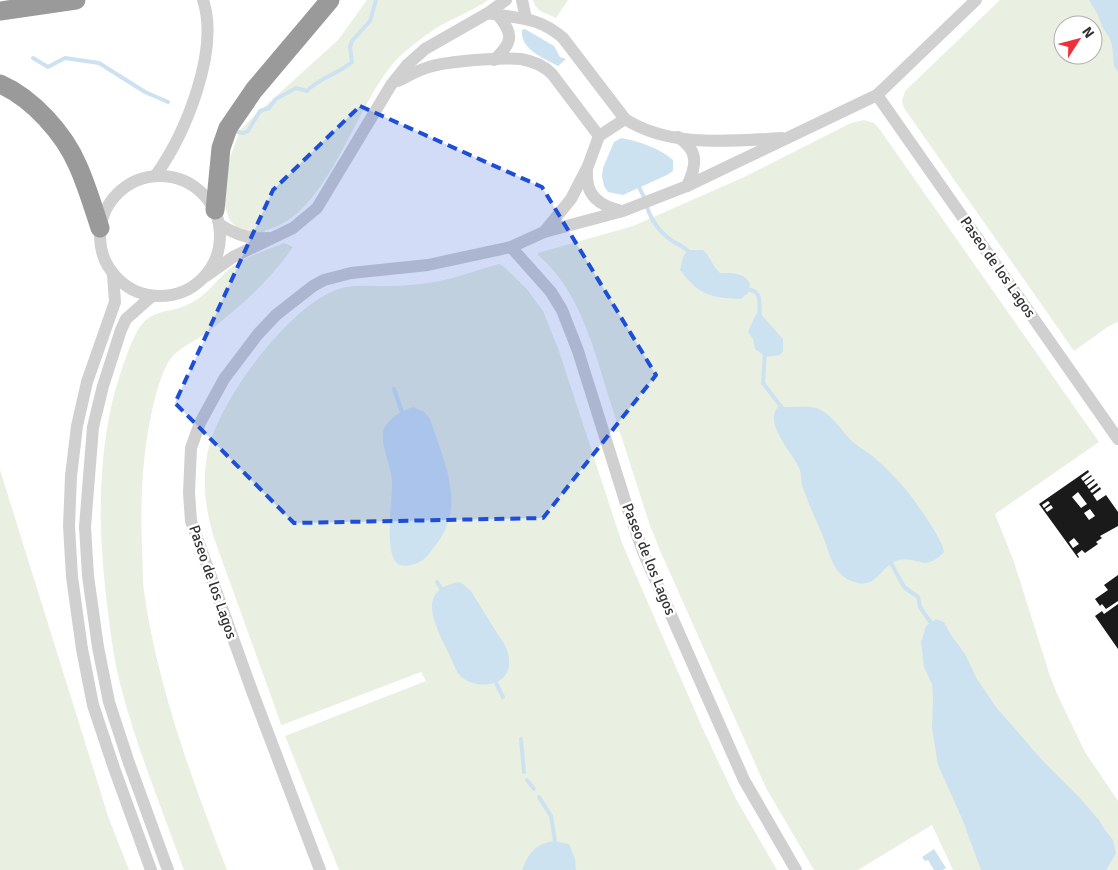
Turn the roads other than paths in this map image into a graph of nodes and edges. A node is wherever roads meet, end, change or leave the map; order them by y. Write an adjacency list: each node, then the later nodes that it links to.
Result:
1 (76, 0): 7 (highway)
2 (203, 0): 21 (street)
3 (330, 0): 24 (highway)
4 (506, 0): 8 (street)
5 (522, 0): 9 (street)
6 (976, 0): 15 (street, Paseo de los Lagos)
7 (0, 10)
8 (493, 14): 9 (street, Paseo de los Lagos); 10 (street); 11 (street)
9 (526, 19): 16 (street, Paseo de los Lagos)
10 (440, 40): 12 (street); 14 (street)
11 (494, 60): 12 (street); 17 (street)
12 (447, 64): 14 (street)
13 (0, 84): 25 (highway)
14 (391, 85): 27 (street)
15 (877, 95): 19 (street, Paseo de los Lagos); 32 (street, Paseo de los Lagos)
16 (625, 119): 17 (street); 18 (street, Paseo de los Lagos)
17 (599, 136): 20 (street, Paseo de los Lagos)
18 (678, 137): 19 (street, Paseo de los Lagos); 22 (street)
19 (787, 138): 22 (street, Paseo de los Lagos)
20 (588, 166): 23 (street, Paseo de los Lagos); 26 (street, Paseo de los Lagos)
21 (156, 175): 24 (street); 25 (street)
22 (687, 186): 23 (street, Paseo de los Lagos)
23 (623, 211): 26 (street, Paseo de los Lagos)
24 (217, 217): 27 (street); 30 (street)
25 (100, 228): 29 (street)
26 (544, 232): 28 (street, Paseo de los Lagos)
27 (273, 237): 30 (street)
28 (511, 247): 35 (street, Paseo de los Lagos); 36 (street, Paseo de los Lagos)
29 (113, 274): 31 (street); 33 (street)
30 (206, 276): 31 (street)
31 (152, 296): 34 (street)
32 (1118, 439)
33 (151, 870)
34 (168, 870)
35 (320, 870)
36 (796, 870)

